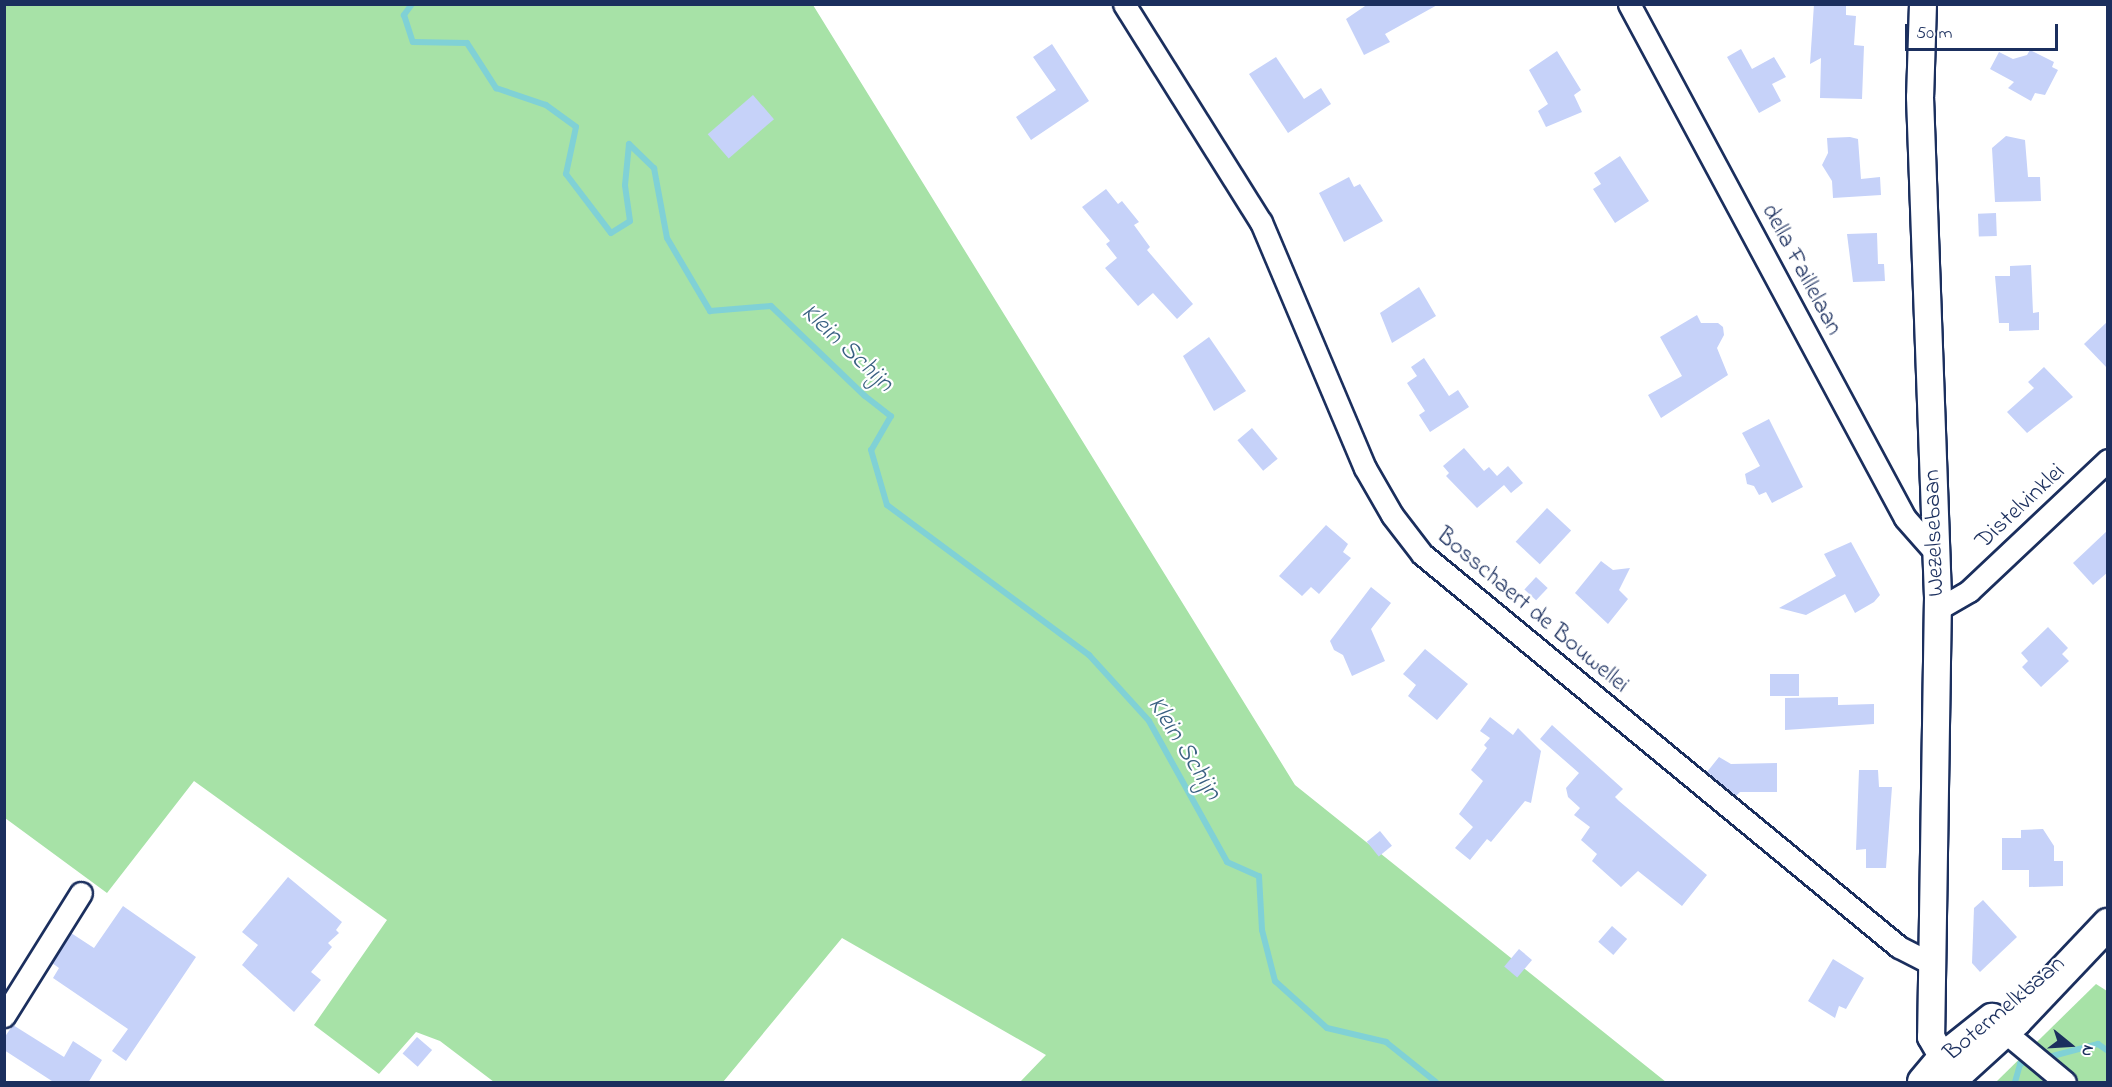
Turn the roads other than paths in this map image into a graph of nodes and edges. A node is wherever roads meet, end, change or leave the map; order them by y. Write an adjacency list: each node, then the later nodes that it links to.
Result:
1 (1124, 4): 9 (street, Bosschaert de Bouwellei)
2 (1629, 4): 5 (street, della Faillelaan)
3 (1923, 4): 5 (street, Wezelsebaan)
4 (2108, 460): 6 (street, Distelvinklei)
5 (1936, 554): 6 (street, Wezelsebaan)
6 (1938, 609): 9 (street, Wezelsebaan)
7 (81, 893): 10 (street)
8 (2099, 932): 11 (main road, Botermelkbaan)
9 (1930, 963): 12 (street, Wezelsebaan)
10 (4, 1016)
11 (1997, 1026): 12 (main road, Botermelkbaan); 14 (street)
12 (1946, 1070): 13 (main road, Botermelkbaan)
13 (1923, 1083)
14 (2065, 1083)

